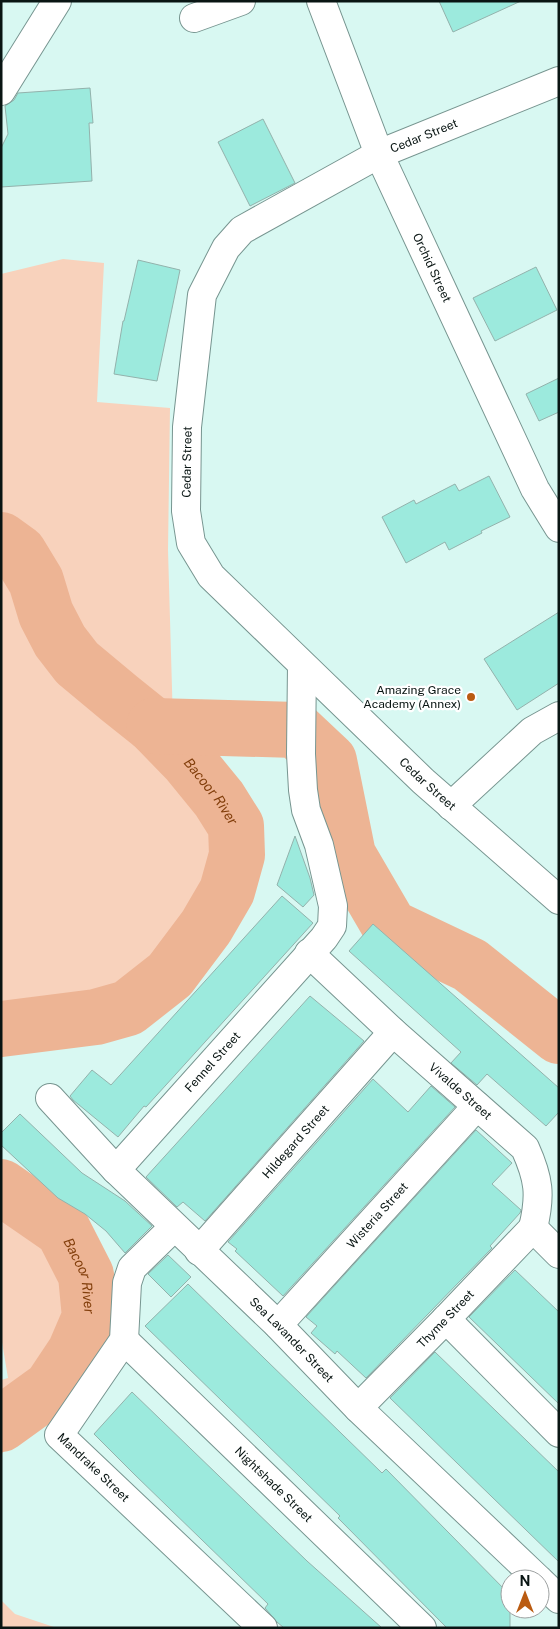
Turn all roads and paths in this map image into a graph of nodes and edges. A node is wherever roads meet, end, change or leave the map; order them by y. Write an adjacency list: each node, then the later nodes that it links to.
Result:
1 (56, 1): 6 (street)
2 (241, 1): 4 (street)
3 (321, 1): 7 (street, Orchid Street)
4 (194, 18)
5 (559, 81): 7 (street, Cedar Street)
6 (1, 91)
7 (379, 154): 8 (street, Orchid Street); 9 (street, Cedar Street)
8 (559, 528)
9 (302, 665): 11 (street, Cedar Street); 13 (street, Fennel Street)
10 (559, 716): 11 (street)
11 (451, 806): 12 (street, Cedar Street)
12 (559, 900)
13 (309, 954): 14 (street, Vivalde Street); 17 (street, Fennel Street)
14 (393, 1032): 16 (street, Vivalde Street); 20 (street, Hildegard Street)
15 (50, 1098): 17 (street, Sea Lavander Street)
16 (477, 1106): 19 (street, Vivalde Street); 23 (street, Wisteria Street)
17 (116, 1170): 18 (street, Sea Lavander Street)
18 (174, 1227): 20 (street, Sea Lavander Street); 24 (street)
19 (533, 1228): 21 (street); 22 (street, Thyme Street)
20 (199, 1251): 23 (street, Sea Lavander Street)
21 (559, 1254)
22 (446, 1319): 25 (street, Thyme Street); 26 (street)
23 (278, 1325): 25 (street, Sea Lavander Street)
24 (124, 1340): 28 (street, Mandrake Street); 29 (street, Nightshade Street)
25 (358, 1408): 27 (street, Sea Lavander Street)
26 (559, 1433)
27 (527, 1569)
28 (263, 1628)
29 (422, 1628)

